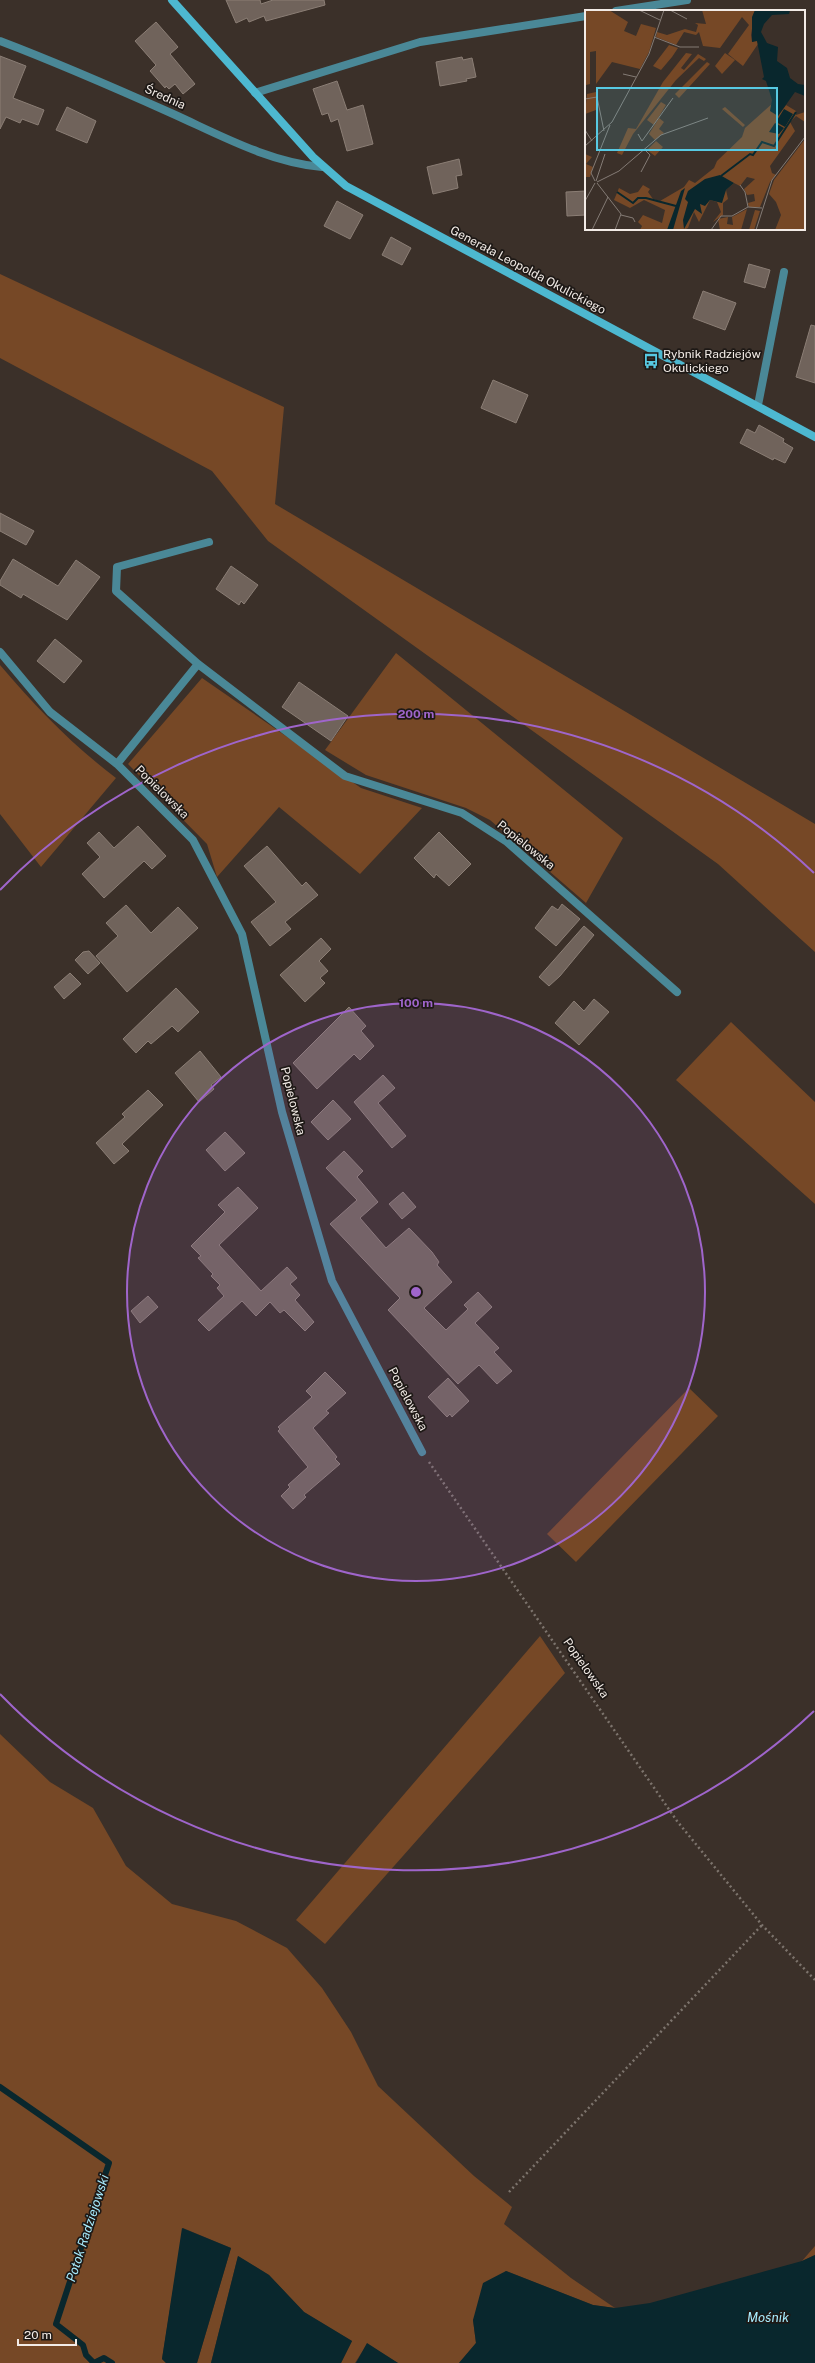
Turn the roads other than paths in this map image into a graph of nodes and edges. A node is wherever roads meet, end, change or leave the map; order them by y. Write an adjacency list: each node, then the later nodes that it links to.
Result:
1 (172, 0): 6 (street, Generała Leopolda Okulickiego)
2 (687, 0): 3 (street)
3 (622, 10)
4 (585, 16): 6 (street)
5 (0, 41): 7 (street, Średnia)
6 (255, 93): 7 (street, Generała Leopolda Okulickiego)
7 (322, 167): 9 (street, Generała Leopolda Okulickiego)
8 (784, 272): 9 (street)
9 (758, 405): 10 (street, Generała Leopolda Okulickiego)
10 (815, 437)
11 (209, 542): 13 (street, Popielowska)
12 (0, 652): 14 (street, Popielowska)
13 (198, 664): 14 (street, Popielowska); 15 (street, Popielowska)
14 (117, 764): 16 (street, Popielowska)
15 (677, 992)
16 (422, 1452)

